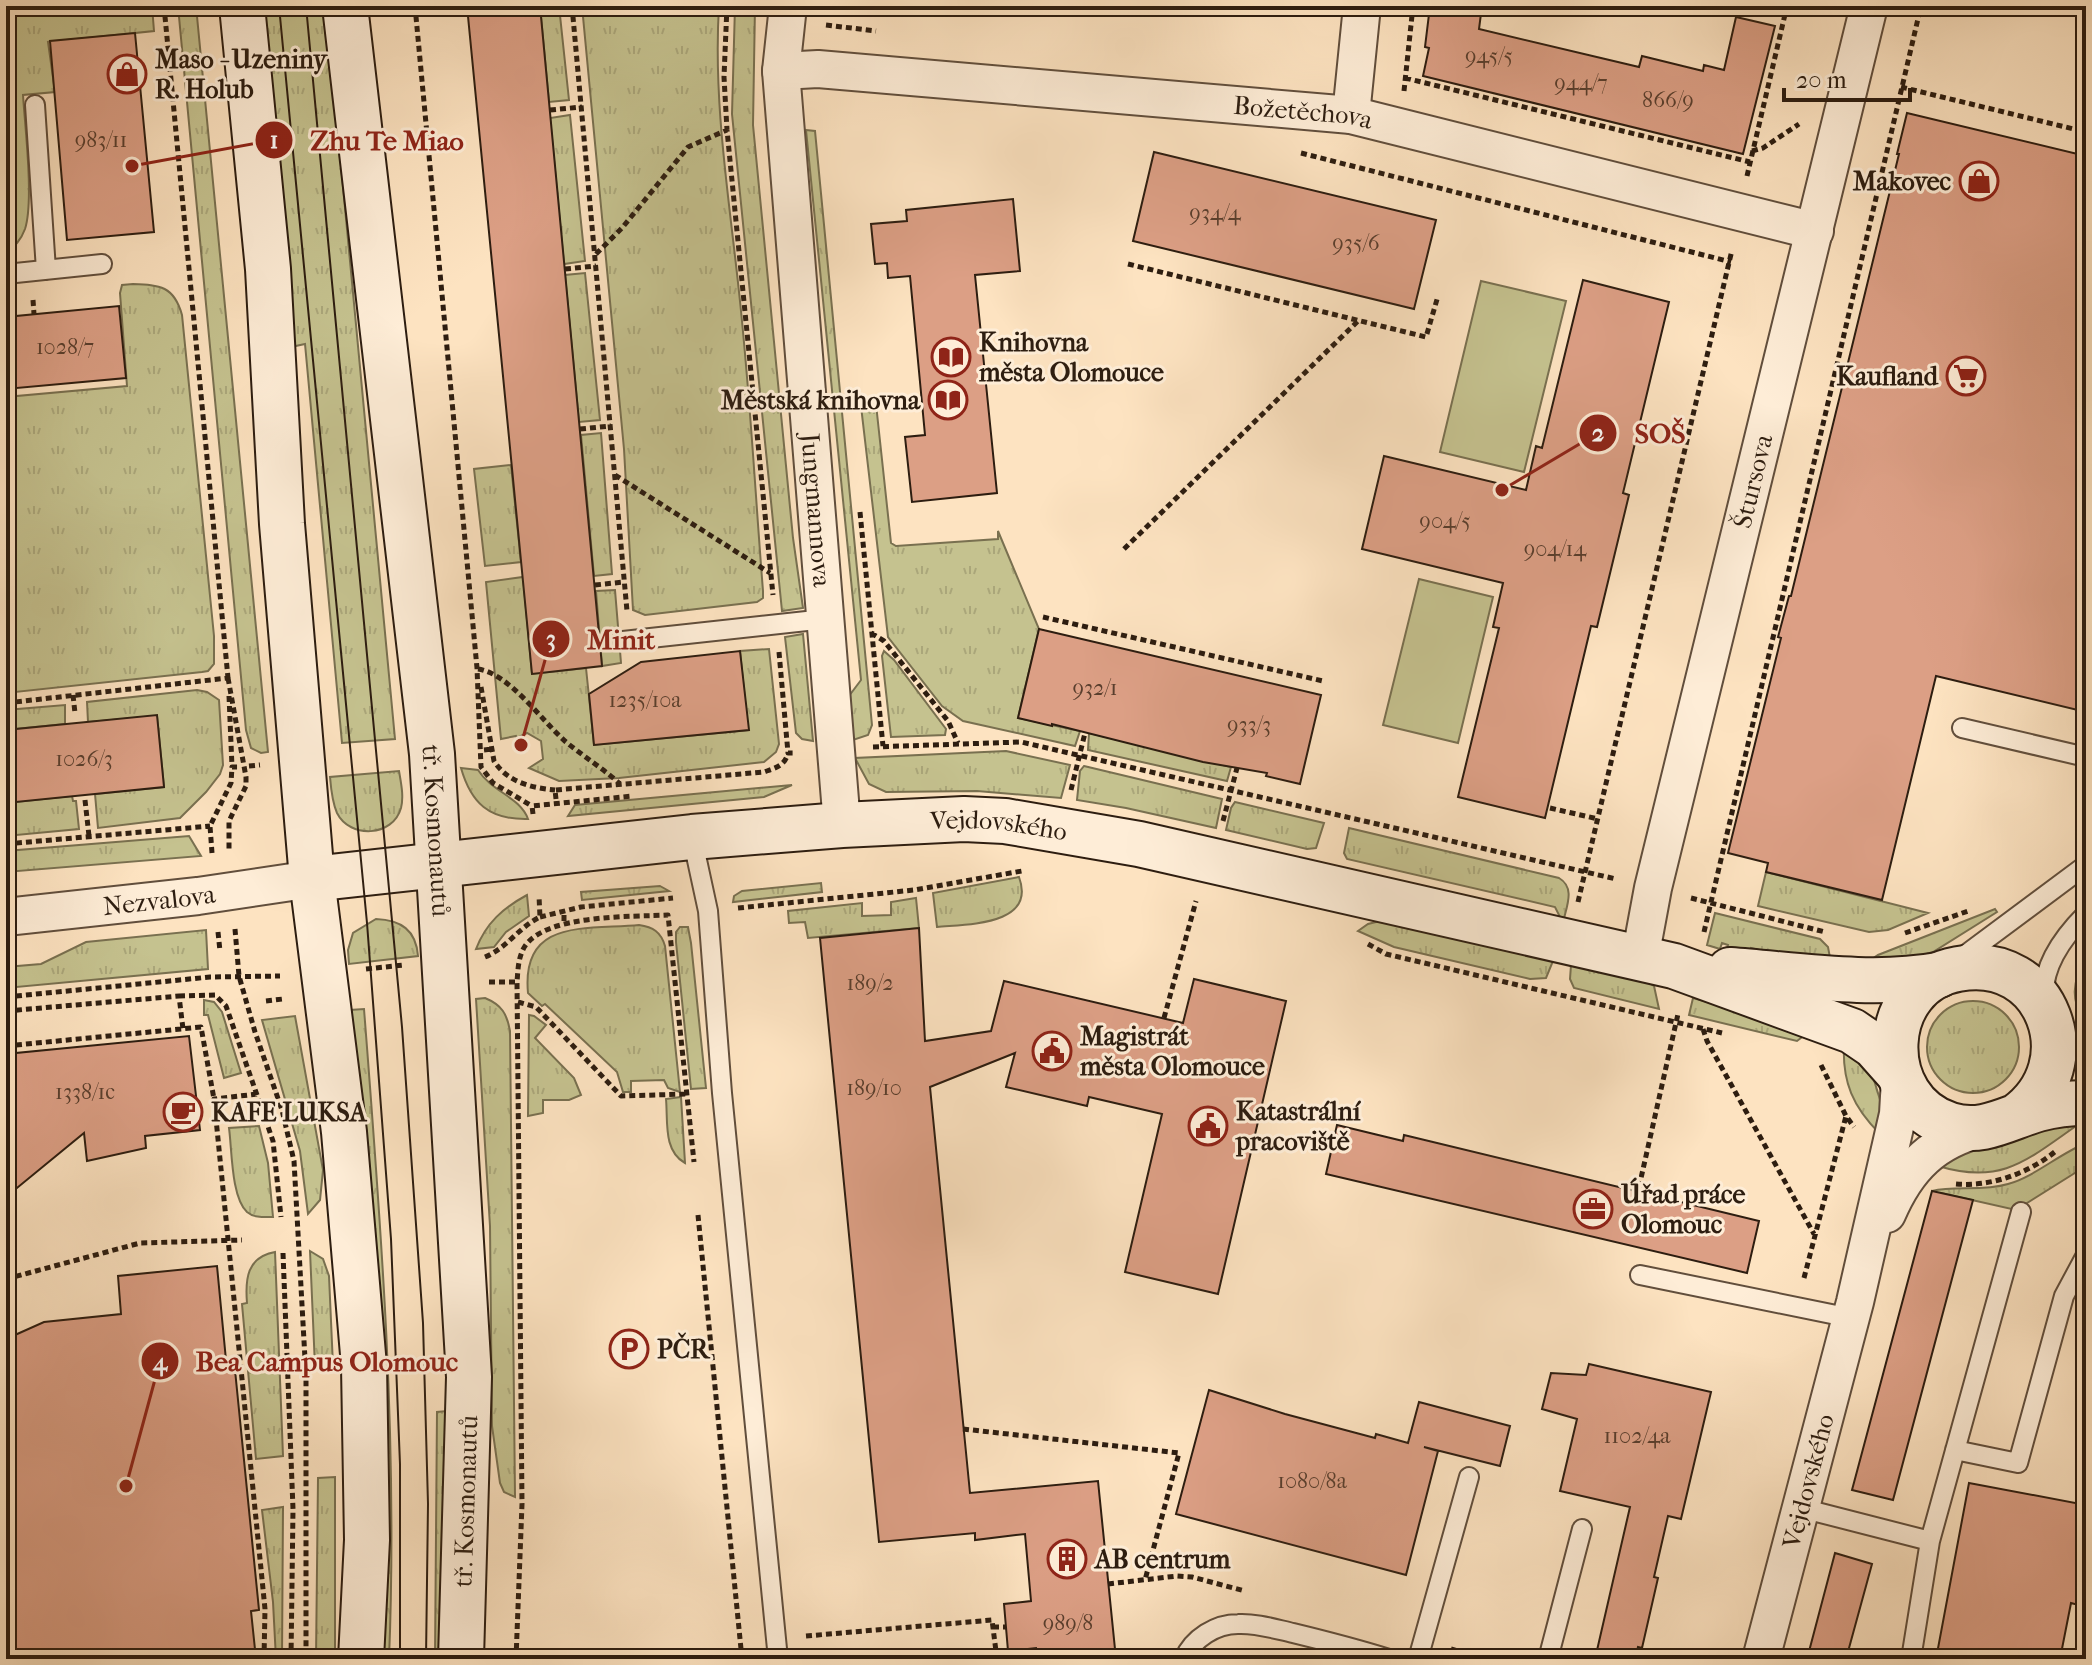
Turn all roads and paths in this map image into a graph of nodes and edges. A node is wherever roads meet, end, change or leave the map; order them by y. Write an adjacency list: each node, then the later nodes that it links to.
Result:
1 (164, 6): 54 (path)
2 (242, 6): 93 (street)
3 (345, 6): 89 (street, tř. Kosmonautů)
4 (415, 6): 53 (path)
5 (572, 6): 17 (path)
6 (727, 6): 22 (path)
7 (788, 6): 13 (street, Jungmannova)
8 (1362, 6): 19 (street)
9 (1413, 6): 14 (path)
10 (1787, 6): 25 (path)
11 (1869, 6): 28 (street, Štursova)
12 (1921, 6): 15 (path)
13 (781, 71): 19 (street, Božetěchova); 48 (street, Jungmannova)
14 (1405, 78): 20 (path); 26 (path)
15 (1901, 87): 23 (path); 99 (path)
16 (35, 105): 36 (lane)
17 (582, 107): 18 (path); 30 (path)
18 (550, 110)
19 (1351, 115): 20 (street, Božetěchova)
20 (1401, 127): 28 (street, Božetěchova)
21 (1813, 127): 25 (path)
22 (727, 130): 30 (path); 44 (path)
23 (2086, 132)
24 (1290, 151): 31 (path)
25 (1752, 151): 26 (path)
26 (1750, 162): 27 (path)
27 (1744, 191)
28 (1815, 231): 117 (street, Štursova)
29 (1733, 247): 31 (path)
30 (595, 255): 34 (path)
31 (1731, 262): 80 (path)
32 (102, 264): 36 (lane)
33 (1128, 264): 39 (path)
34 (596, 266): 35 (path); 40 (path)
35 (565, 269)
36 (46, 270): 37 (lane)
37 (6, 274)
38 (1438, 296): 39 (path)
39 (1359, 320): 43 (path)
40 (611, 426): 41 (path); 42 (path)
41 (580, 429)
42 (615, 475): 44 (path); 45 (path)
43 (1124, 549)
44 (771, 574): 50 (path)
45 (624, 582): 46 (path); 49 (path)
46 (595, 585)
47 (1043, 617): 55 (path)
48 (825, 619): 50 (lane); 81 (street, Jungmannova)
49 (628, 622)
50 (776, 624): 52 (lane); 66 (path)
51 (871, 633): 61 (path)
52 (623, 641)
53 (477, 668): 63 (path); 72 (path); 78 (path)
54 (228, 678): 56 (path); 69 (path); 87 (path)
55 (1323, 681)
56 (73, 695): 57 (path); 58 (path)
57 (6, 703)
58 (75, 713)
59 (1962, 728): 68 (lane)
60 (1085, 733): 67 (path)
61 (958, 743): 62 (path); 67 (path)
62 (868, 747)
63 (492, 749): 64 (path); 73 (path)
64 (484, 750)
65 (800, 752): 66 (path)
66 (788, 753): 72 (path)
67 (1079, 756): 74 (path); 76 (path)
68 (2086, 757)
69 (232, 767): 70 (path); 82 (path)
70 (241, 767)
71 (1237, 768): 74 (path)
72 (620, 784): 73 (path)
73 (555, 790): 75 (path)
74 (1230, 791): 83 (path); 92 (path)
75 (556, 799)
76 (1069, 799)
77 (85, 800): 84 (path)
78 (532, 806)
79 (1550, 808): 80 (path)
80 (1598, 819): 92 (path)
81 (842, 825): 85 (street, Vejdovského); 117 (street, Vejdovského)
82 (210, 826): 84 (path); 88 (path)
83 (1221, 829)
84 (89, 836): 86 (path)
85 (692, 837): 89 (street, Vejdovského); 142 (lane)
86 (6, 844)
87 (228, 845)
88 (212, 853)
89 (441, 865): 93 (street, Vejdovského); 116 (street, tř. Kosmonautů)
90 (2086, 865): 118 (lane)
91 (1014, 871): 101 (path)
92 (1585, 873): 94 (path); 102 (path)
93 (312, 879): 105 (street, Nezvalova); 122 (street)
94 (1620, 881)
95 (1199, 888): 133 (path)
96 (539, 896): 106 (path)
97 (1684, 896): 99 (path)
98 (675, 898): 106 (path)
99 (1711, 903): 111 (path)
100 (1976, 908): 113 (path)
101 (731, 909)
102 (1576, 912)
103 (2086, 914): 132 (lane)
104 (564, 915): 108 (path)
105 (6, 917)
106 (540, 917): 107 (path)
107 (525, 925): 112 (path); 116 (path)
108 (564, 925): 112 (path); 144 (path)
109 (218, 931): 114 (path)
110 (235, 931): 119 (path)
111 (1838, 935)
112 (533, 938): 121 (path)
113 (1891, 938)
114 (220, 951)
115 (1386, 954): 134 (path)
116 (446, 961): 122 (path); 179 (street, tř. Kosmonautů)
117 (1657, 962): 118 (street, Vejdovského); 141 (street, Vejdovského)
118 (1939, 975): 132 (street, Vejdovského); 141 (street, Vejdovského)
119 (239, 976): 122 (path); 125 (path); 177 (path)
120 (487, 982): 121 (path)
121 (517, 982): 128 (path)
122 (308, 986): 127 (path); 178 (street)
123 (220, 990): 126 (path)
124 (179, 996): 126 (path); 131 (path); 135 (path)
125 (6, 997)
126 (220, 999): 130 (path)
127 (266, 1001)
128 (518, 1002): 144 (path); 180 (path)
129 (236, 1004): 130 (path)
130 (226, 1006): 143 (path)
131 (6, 1011)
132 (2049, 1017): 139 (street, Vejdovského); 148 (street, Vejdovského)
133 (1164, 1018)
134 (1676, 1023): 136 (path); 151 (path)
135 (183, 1029): 138 (path); 145 (path)
136 (1703, 1029): 137 (path); 155 (path)
137 (1731, 1035)
138 (6, 1046)
139 (2086, 1052)
140 (1816, 1056): 147 (path)
141 (1899, 1076): 148 (street, Vejdovského); 163 (street, Vejdovského)
142 (722, 1093): 144 (path); 173 (lane)
143 (257, 1094): 145 (path); 154 (path)
144 (686, 1094): 150 (path)
145 (214, 1099): 157 (path)
146 (2086, 1103): 148 (street, Vejdovského)
147 (1846, 1116): 149 (path); 155 (path)
148 (2001, 1122): 163 (street, Vejdovského)
149 (1857, 1130)
150 (694, 1162)
151 (1639, 1187)
152 (2021, 1212): 165 (lane)
153 (698, 1215): 181 (path)
154 (281, 1217)
155 (1814, 1234): 162 (path)
156 (242, 1240): 157 (path)
157 (229, 1241): 161 (path); 175 (path)
158 (283, 1253): 176 (path)
159 (2086, 1255): 165 (lane)
160 (1640, 1275): 163 (lane)
161 (6, 1279)
162 (1800, 1292)
163 (1853, 1310): 167 (street, Vejdovského)
164 (963, 1429): 170 (path)
165 (1955, 1450): 169 (lane)
166 (1469, 1477): 186 (lane)
167 (1801, 1508): 169 (lane); 189 (street, Vejdovského)
168 (1582, 1529): 188 (lane)
169 (1930, 1541): 190 (lane)
170 (1145, 1580)
171 (993, 1627): 172 (path); 173 (path); 183 (path)
172 (1006, 1627)
173 (776, 1638): 182 (lane)
174 (1449, 1648): 187 (path)
175 (264, 1659)
176 (291, 1659)
177 (306, 1659)
178 (361, 1659)
179 (461, 1659)
180 (516, 1659)
181 (742, 1659)
182 (778, 1659)
183 (1027, 1659)
184 (1184, 1659): 185 (lane)
185 (1389, 1659)
186 (1418, 1659)
187 (1488, 1659)
188 (1548, 1659)
189 (1761, 1659)
190 (1911, 1659)

